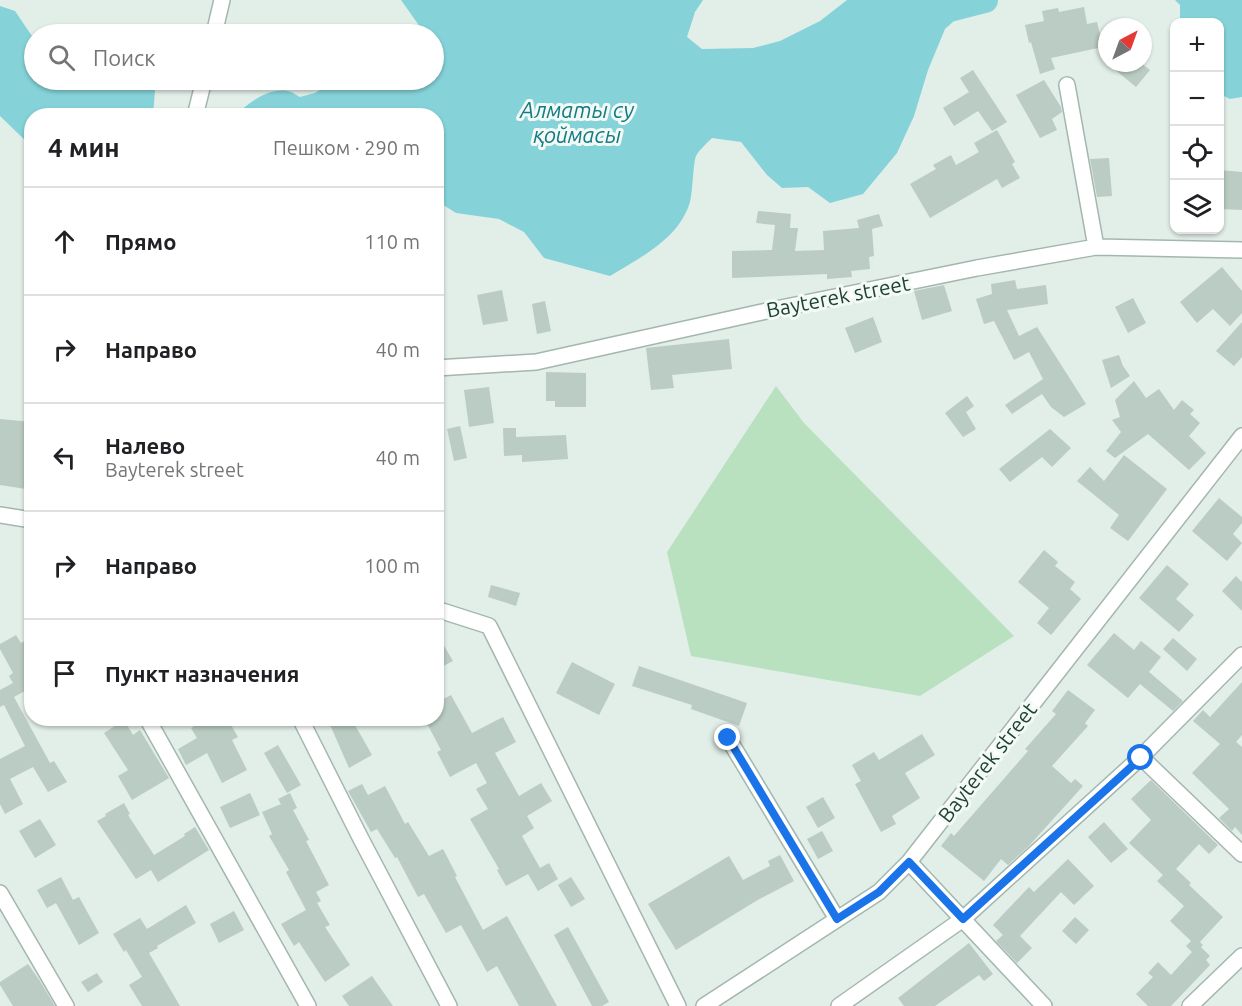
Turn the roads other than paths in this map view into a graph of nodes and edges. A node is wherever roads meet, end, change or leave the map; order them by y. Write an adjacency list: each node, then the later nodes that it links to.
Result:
1 (222, 0): 2 (street)
2 (216, 24)
3 (1067, 85): 6 (street)
4 (202, 90): 5 (street)
5 (197, 108)
6 (1096, 247): 7 (street, Bayterek street); 8 (street, Bayterek street)
7 (1242, 250)
8 (444, 368)
9 (1242, 436): 19 (street, Bayterek street)
10 (0, 515): 11 (street)
11 (24, 519)
12 (444, 612): 27 (street)
13 (1242, 656): 17 (street)
14 (151, 726): 25 (street)
15 (304, 726): 26 (street)
16 (728, 738): 21 (street)
17 (1141, 758): 18 (street); 22 (street)
18 (1242, 854)
19 (909, 862): 21 (street, Bayterek street); 22 (street)
20 (0, 893): 24 (street)
21 (837, 919): 28 (street, Bayterek street)
22 (963, 919): 29 (street); 30 (street)
23 (1242, 956): 31 (street)
24 (66, 1006)
25 (308, 1006)
26 (449, 1006)
27 (678, 1006)
28 (704, 1006)
29 (839, 1006)
30 (1044, 1006)
31 (1190, 1006)

